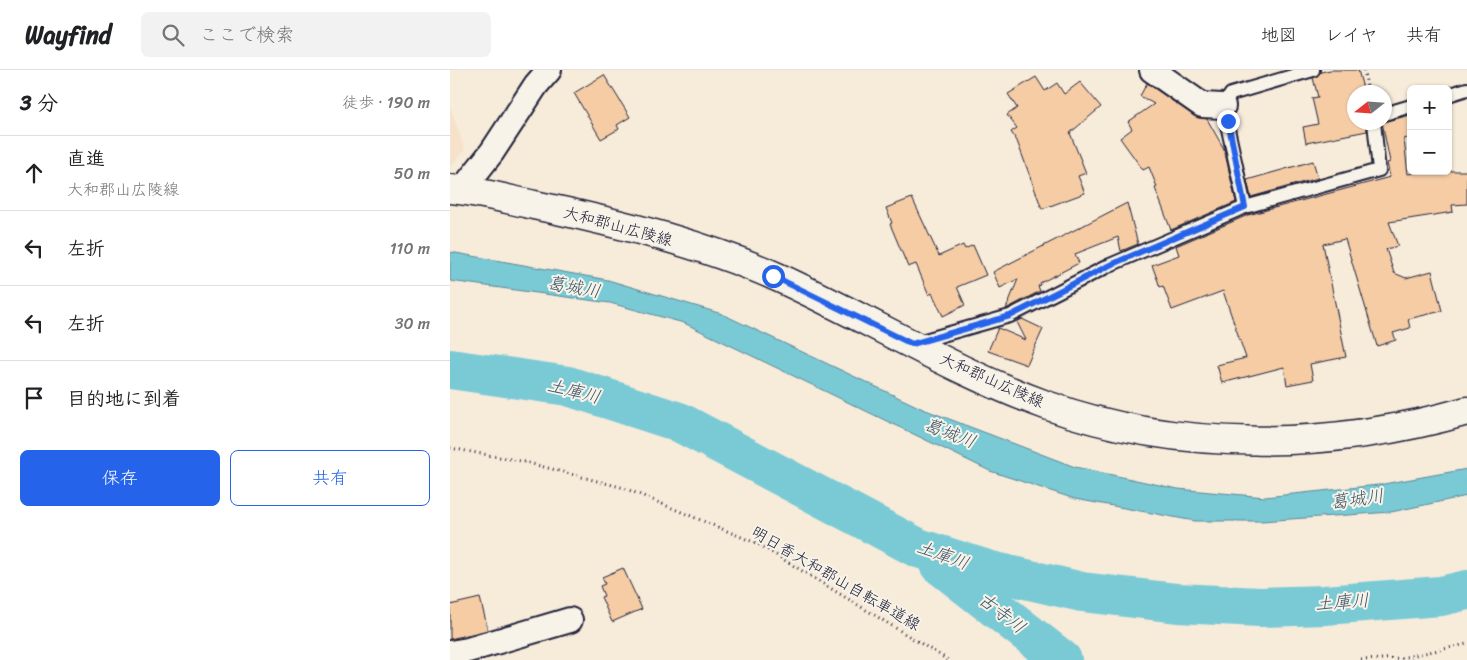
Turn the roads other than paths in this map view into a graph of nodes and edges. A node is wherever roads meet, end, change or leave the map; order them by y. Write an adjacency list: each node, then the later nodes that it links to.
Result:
1 (549, 70): 10 (street)
2 (1152, 70): 6 (street)
3 (1313, 70): 6 (lane)
4 (1467, 89): 5 (lane)
5 (1452, 94)
6 (1223, 106): 11 (lane)
7 (1407, 107): 8 (lane)
8 (1392, 112)
9 (1375, 130): 11 (lane)
10 (456, 190): 12 (main road, 大和郡山広陵線)
11 (1245, 207): 12 (lane)
12 (912, 344): 13 (main road, 大和郡山広陵線)
13 (1467, 411)
14 (570, 620): 15 (street)
15 (450, 653)

